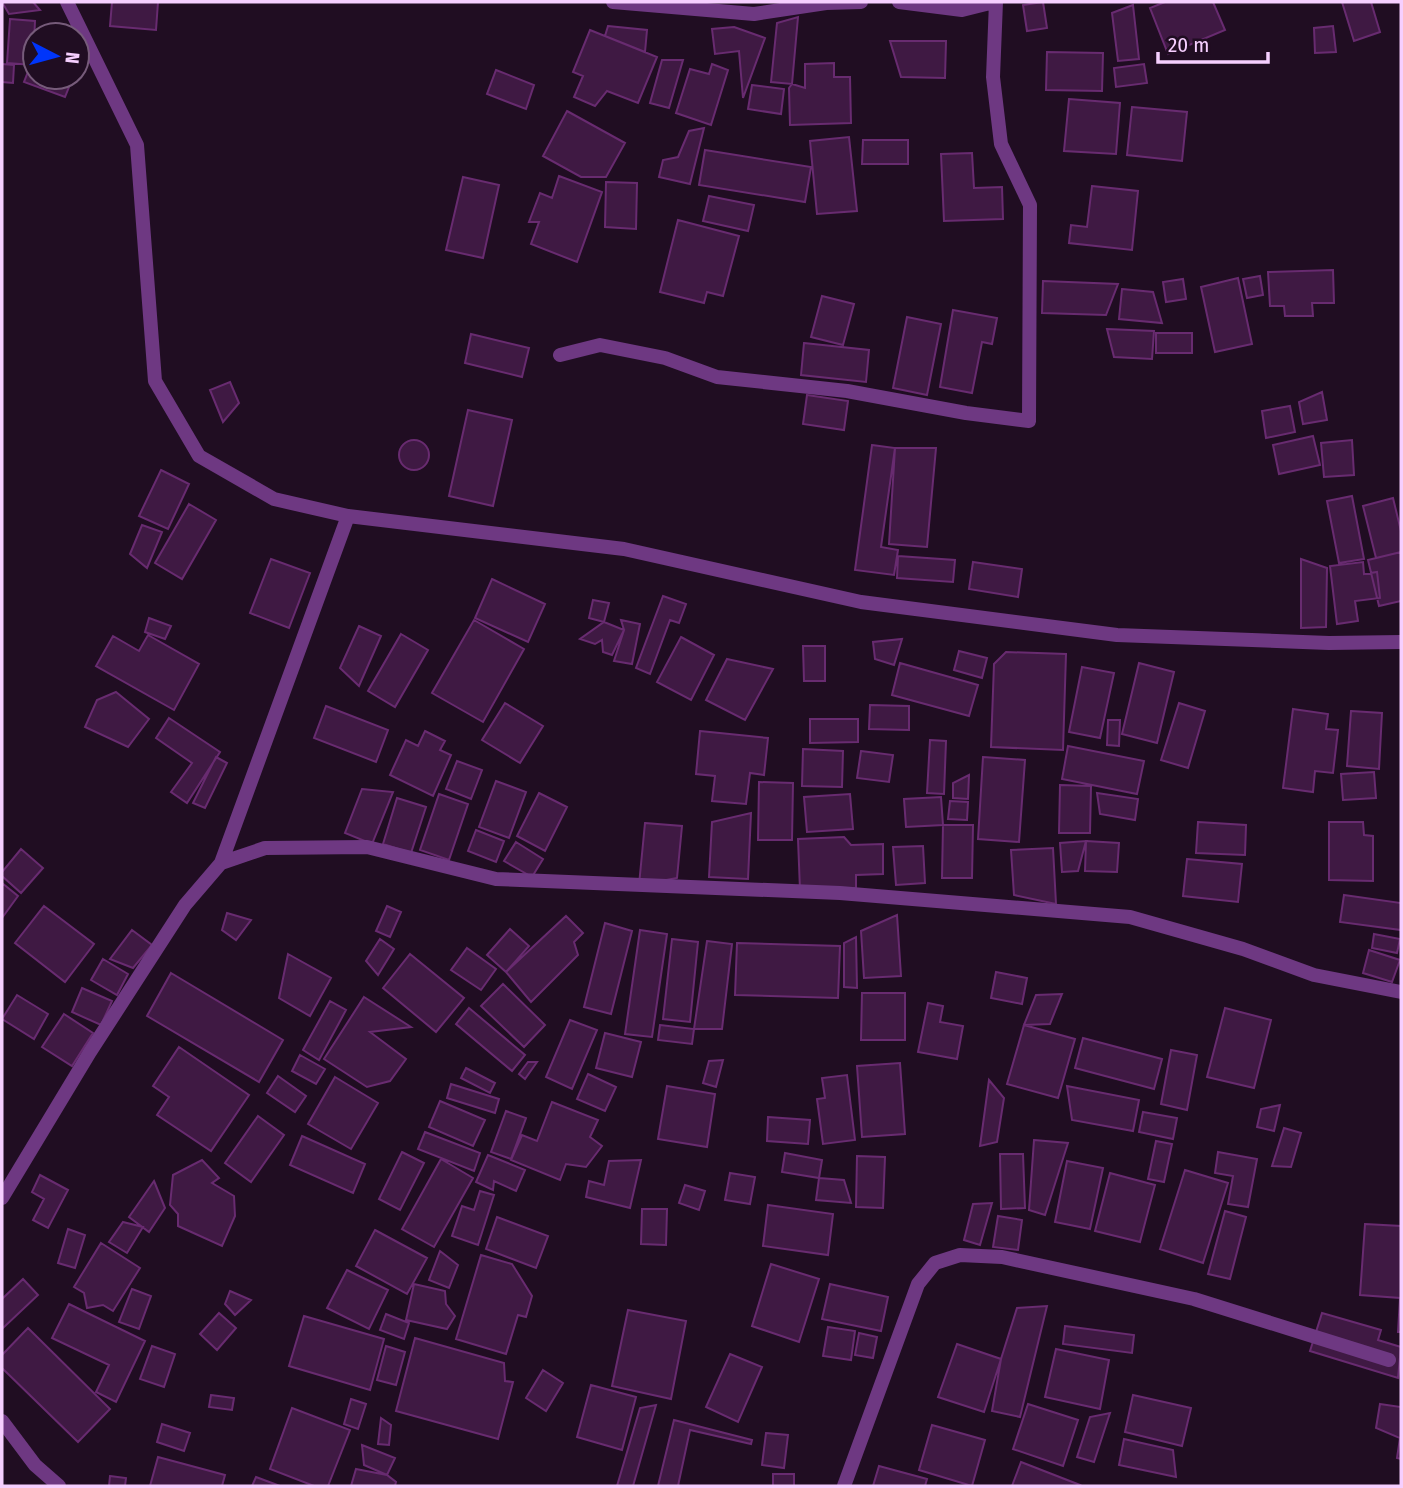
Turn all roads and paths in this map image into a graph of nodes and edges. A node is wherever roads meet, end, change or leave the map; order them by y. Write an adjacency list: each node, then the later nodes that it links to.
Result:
1 (67, 2): 7 (street)
2 (612, 2): 3 (street)
3 (861, 2)
4 (899, 2): 5 (street)
5 (995, 2): 6 (street)
6 (559, 355)
7 (348, 516): 8 (street); 9 (street)
8 (1401, 642)
9 (221, 863): 10 (street); 11 (street)
10 (1401, 992)
11 (2, 1198)
12 (1389, 1360): 15 (street)
13 (2, 1421): 14 (street)
14 (59, 1486)
15 (844, 1486)

